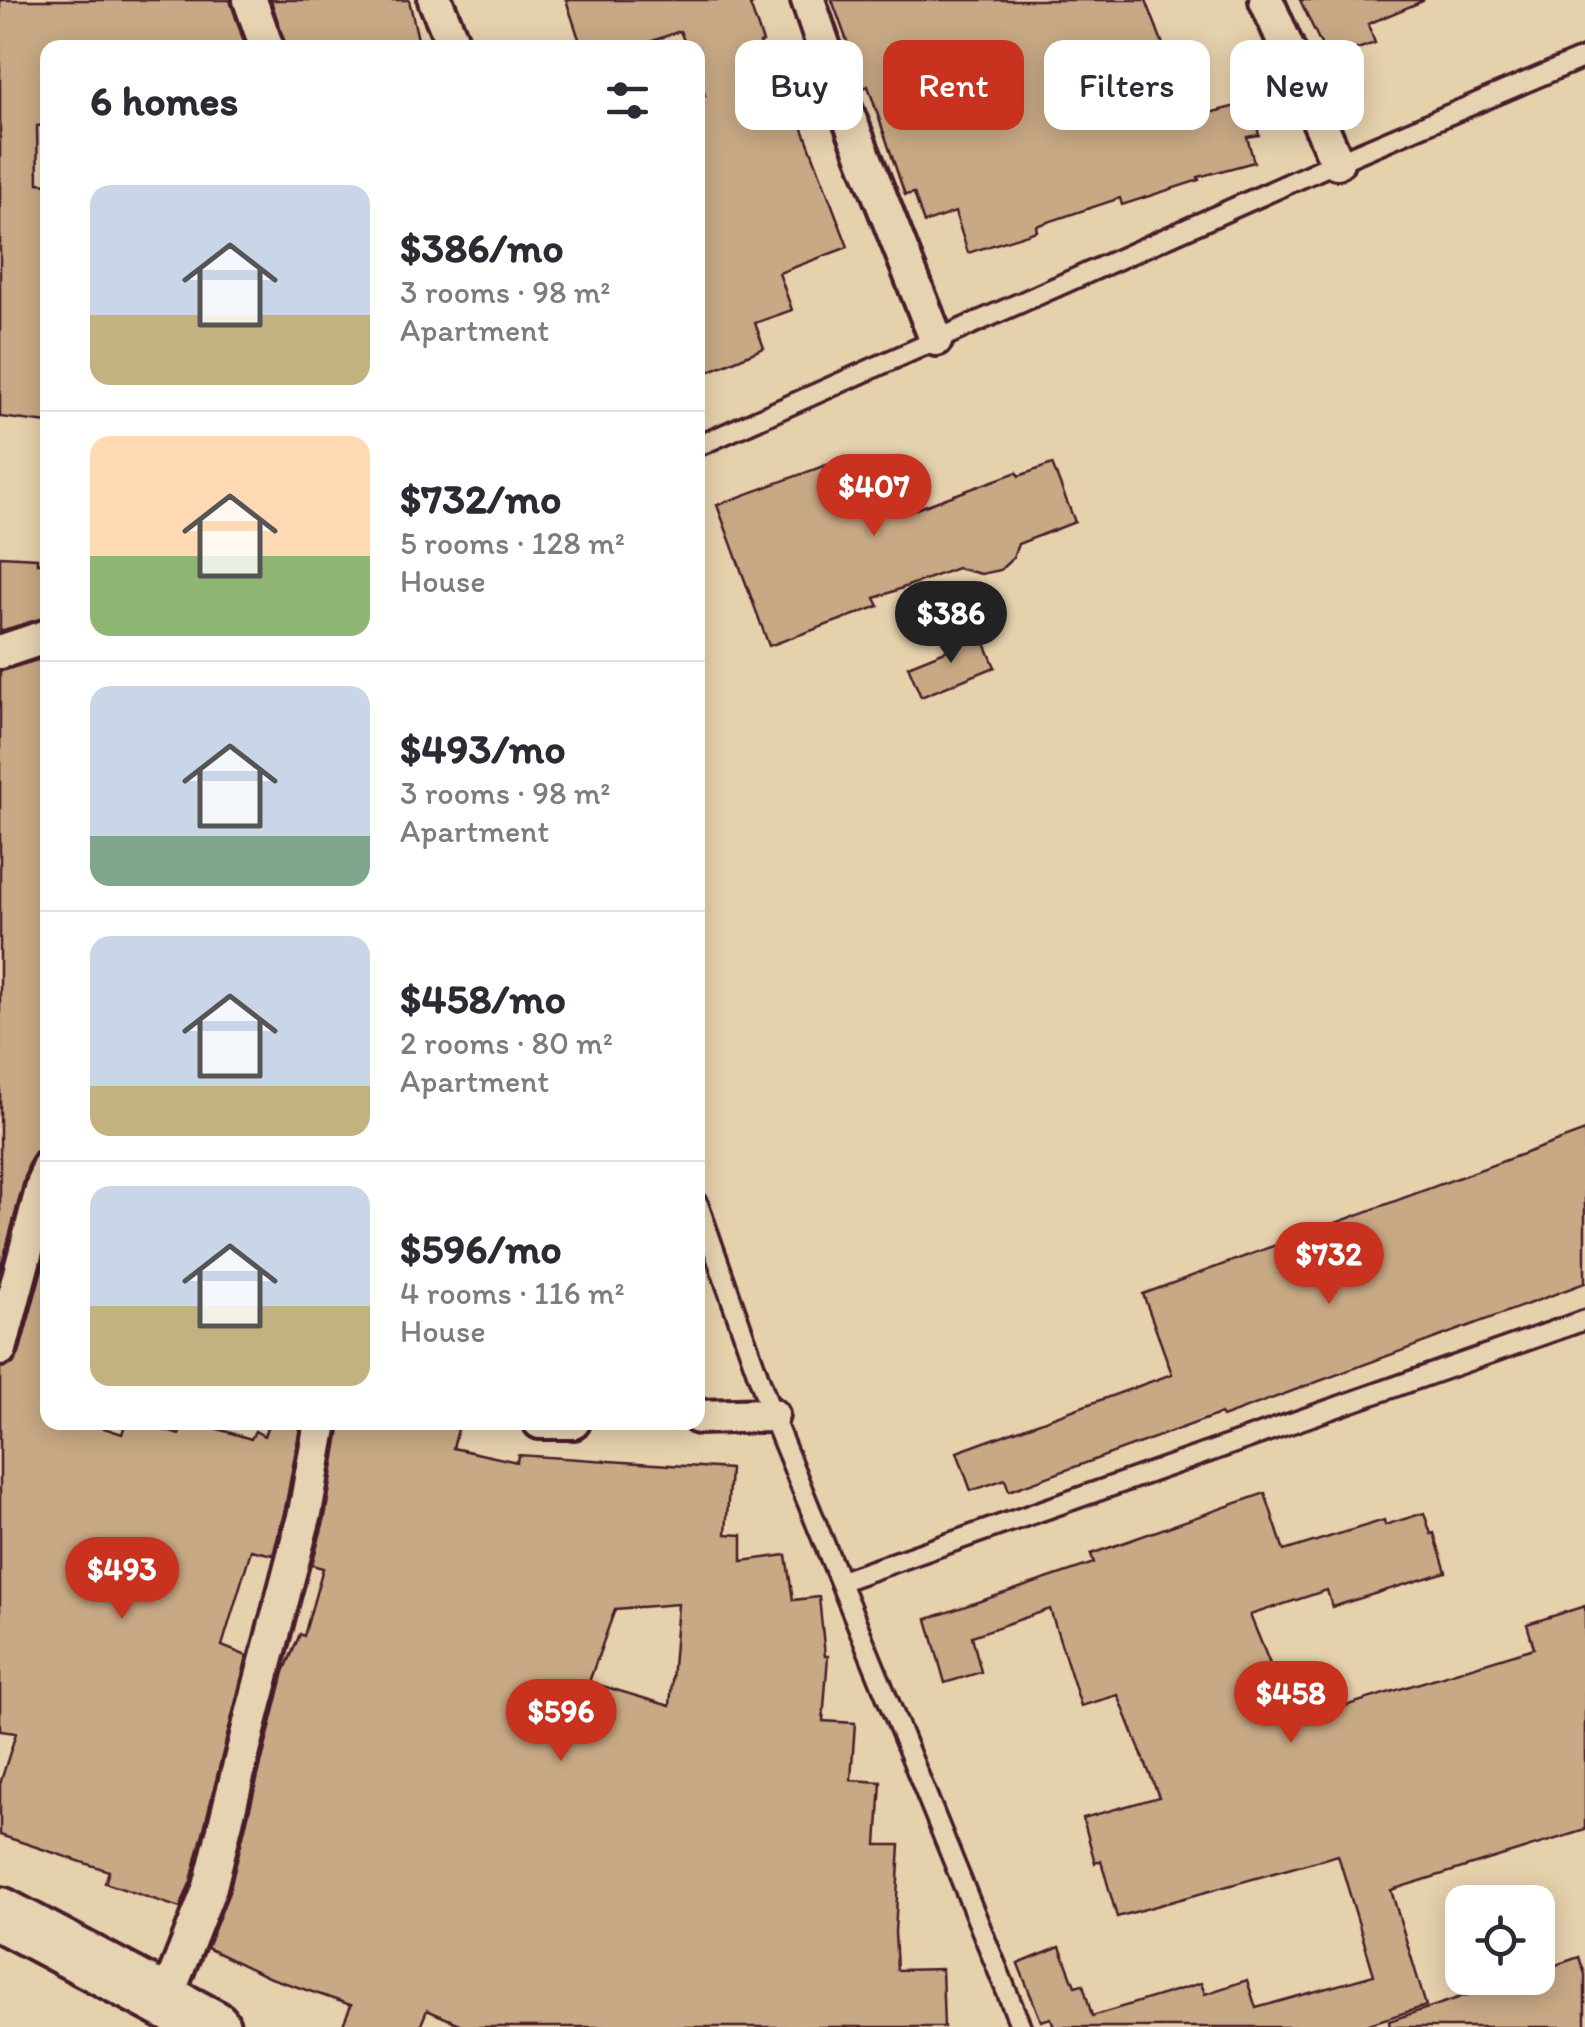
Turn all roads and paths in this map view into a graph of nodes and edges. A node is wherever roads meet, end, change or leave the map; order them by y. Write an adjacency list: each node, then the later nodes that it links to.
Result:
1 (250, 0): 5 (street)
2 (435, 0): 6 (street)
3 (808, 0): 9 (street)
4 (1266, 0): 8 (street)
5 (263, 40)
6 (452, 40)
7 (1585, 57): 8 (lane)
8 (1337, 162): 9 (lane)
9 (936, 339): 10 (lane)
10 (705, 443)
11 (40, 639): 12 (street)
12 (0, 652)
13 (40, 1196): 16 (street)
14 (705, 1224): 17 (lane)
15 (1585, 1320): 20 (lane)
16 (0, 1349)
17 (772, 1416): 18 (street); 20 (lane)
18 (705, 1418)
19 (320, 1430): 22 (street)
20 (840, 1581): 24 (lane)
21 (0, 1914): 22 (main road)
22 (166, 2001): 23 (main road)
23 (214, 2027)
24 (1021, 2027)

